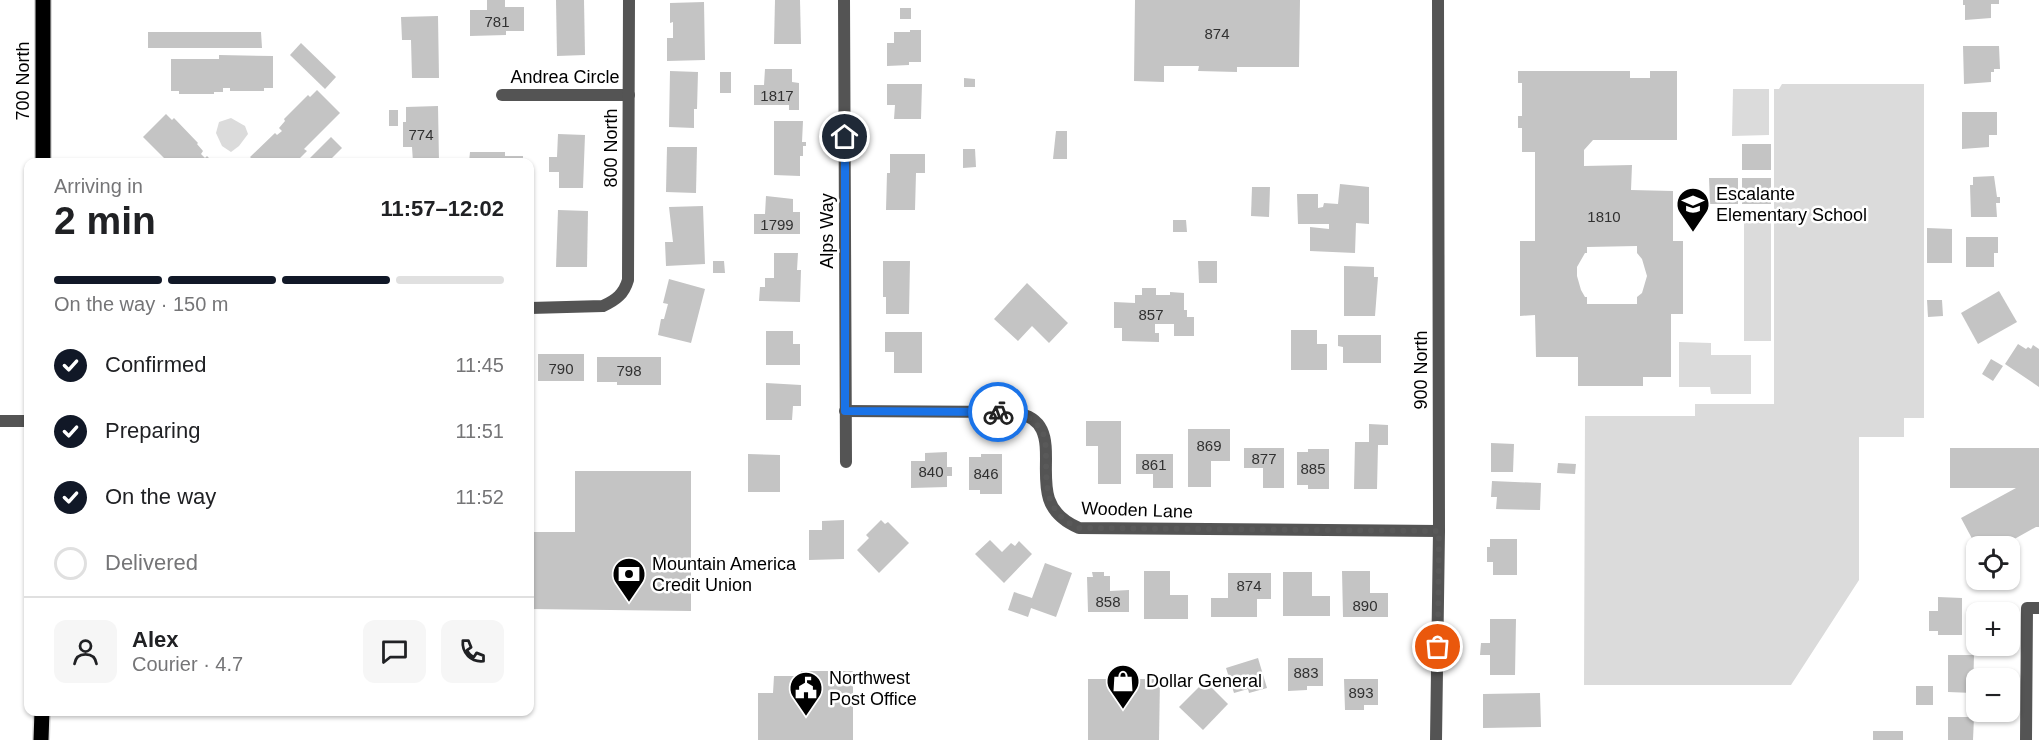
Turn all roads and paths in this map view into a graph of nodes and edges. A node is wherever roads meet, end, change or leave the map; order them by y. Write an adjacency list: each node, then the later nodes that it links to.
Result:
1 (43, 0): 7 (main road, 700 North)
2 (629, 0): 6 (street, 800 North)
3 (844, 0): 9 (street, Alps Way)
4 (1438, 0): 13 (street, 900 North)
5 (502, 95): 6 (street, Andrea Circle)
6 (629, 95): 8 (street, 800 North)
7 (43, 158)
8 (534, 308)
9 (845, 411): 12 (street, Alps Way); 13 (street, Wooden Lane)
10 (0, 421): 11 (street)
11 (24, 421)
12 (846, 462)
13 (1439, 531): 17 (street, 900 North)
14 (2033, 608): 18 (street)
15 (42, 716): 16 (main road)
16 (41, 740)
17 (1436, 740)
18 (2026, 740)

